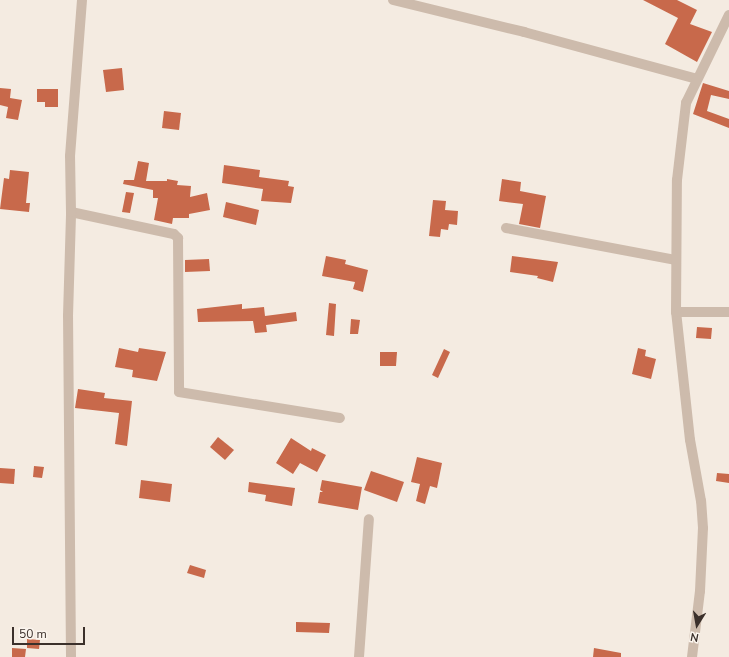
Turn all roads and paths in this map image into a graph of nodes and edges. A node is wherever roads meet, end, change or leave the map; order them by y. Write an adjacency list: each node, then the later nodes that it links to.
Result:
1 (82, 0): 5 (street)
2 (393, 0): 4 (street)
3 (729, 15): 4 (street)
4 (697, 80): 7 (street)
5 (71, 212): 10 (street); 12 (street)
6 (506, 228): 7 (street)
7 (675, 260): 8 (street)
8 (676, 312): 9 (street); 14 (street)
9 (729, 312)
10 (340, 418)
11 (369, 519): 13 (street)
12 (71, 657)
13 (359, 657)
14 (692, 657)

